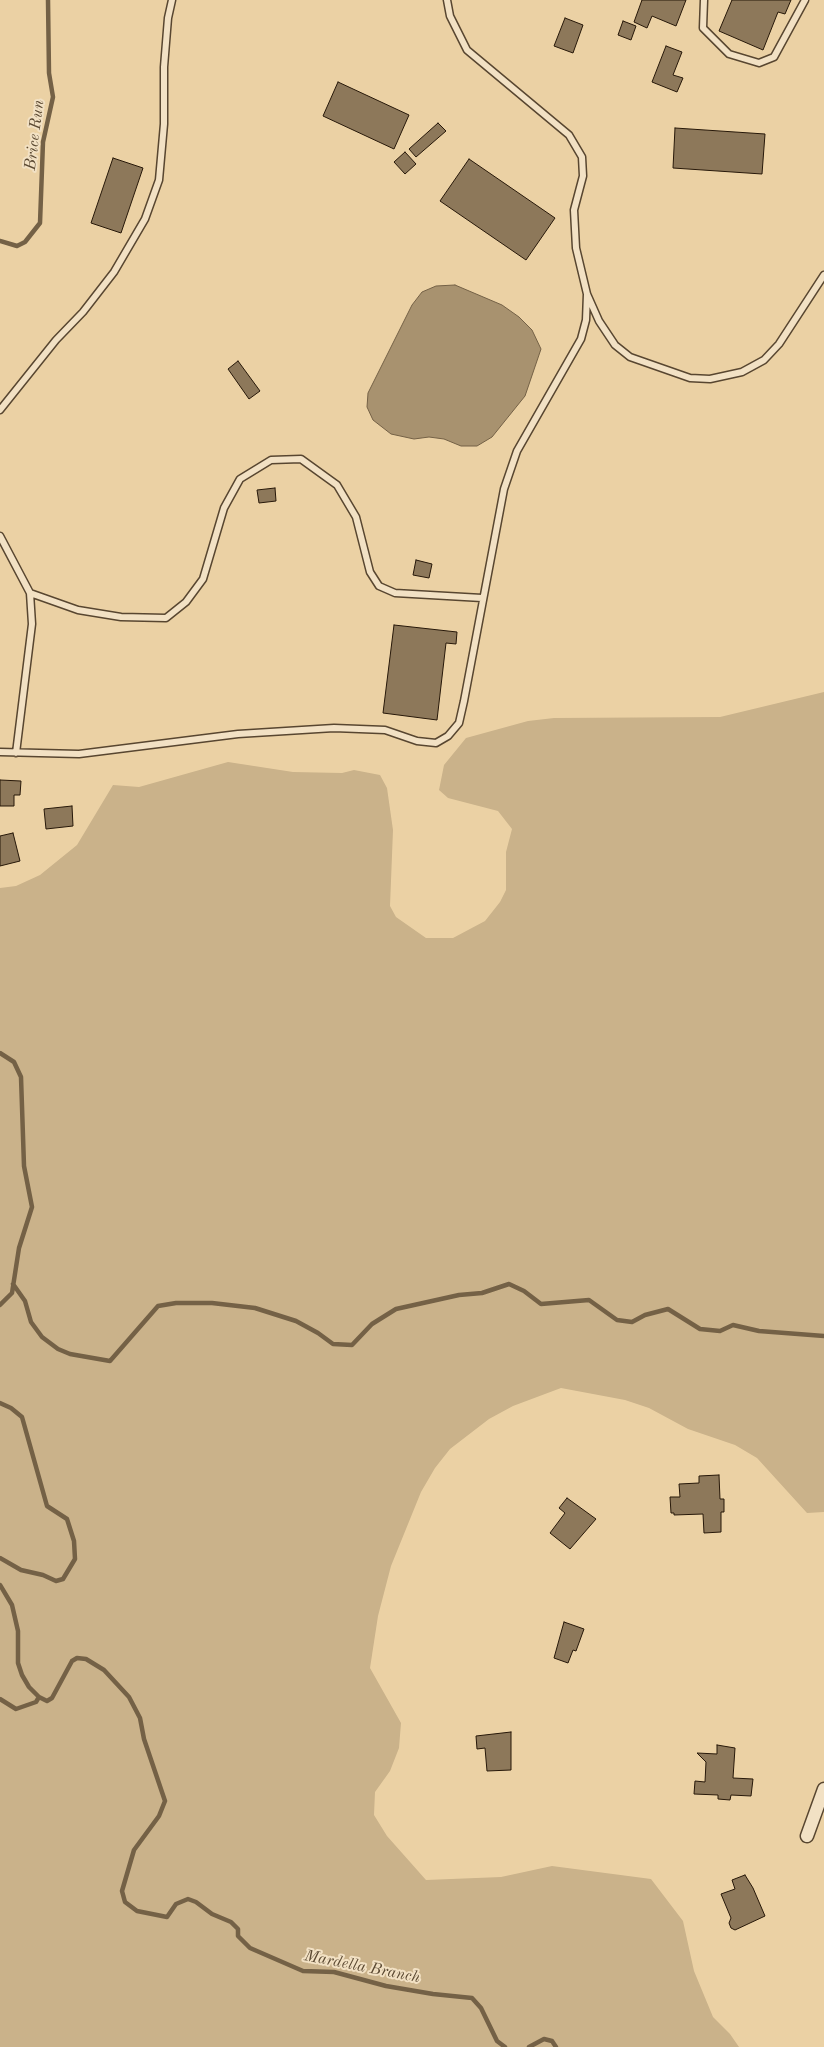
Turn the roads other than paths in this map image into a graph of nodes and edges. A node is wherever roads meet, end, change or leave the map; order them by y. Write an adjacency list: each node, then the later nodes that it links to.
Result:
1 (172, 0): 7 (lane)
2 (447, 0): 6 (lane)
3 (704, 0): 4 (lane)
4 (805, 0)
5 (824, 275): 6 (lane)
6 (588, 294): 10 (lane)
7 (0, 410)
8 (0, 536): 9 (lane)
9 (30, 592): 10 (lane); 12 (lane)
10 (482, 598): 12 (lane)
11 (0, 752): 12 (lane)
12 (16, 753)
13 (824, 1789): 14 (street)
14 (806, 1836)

